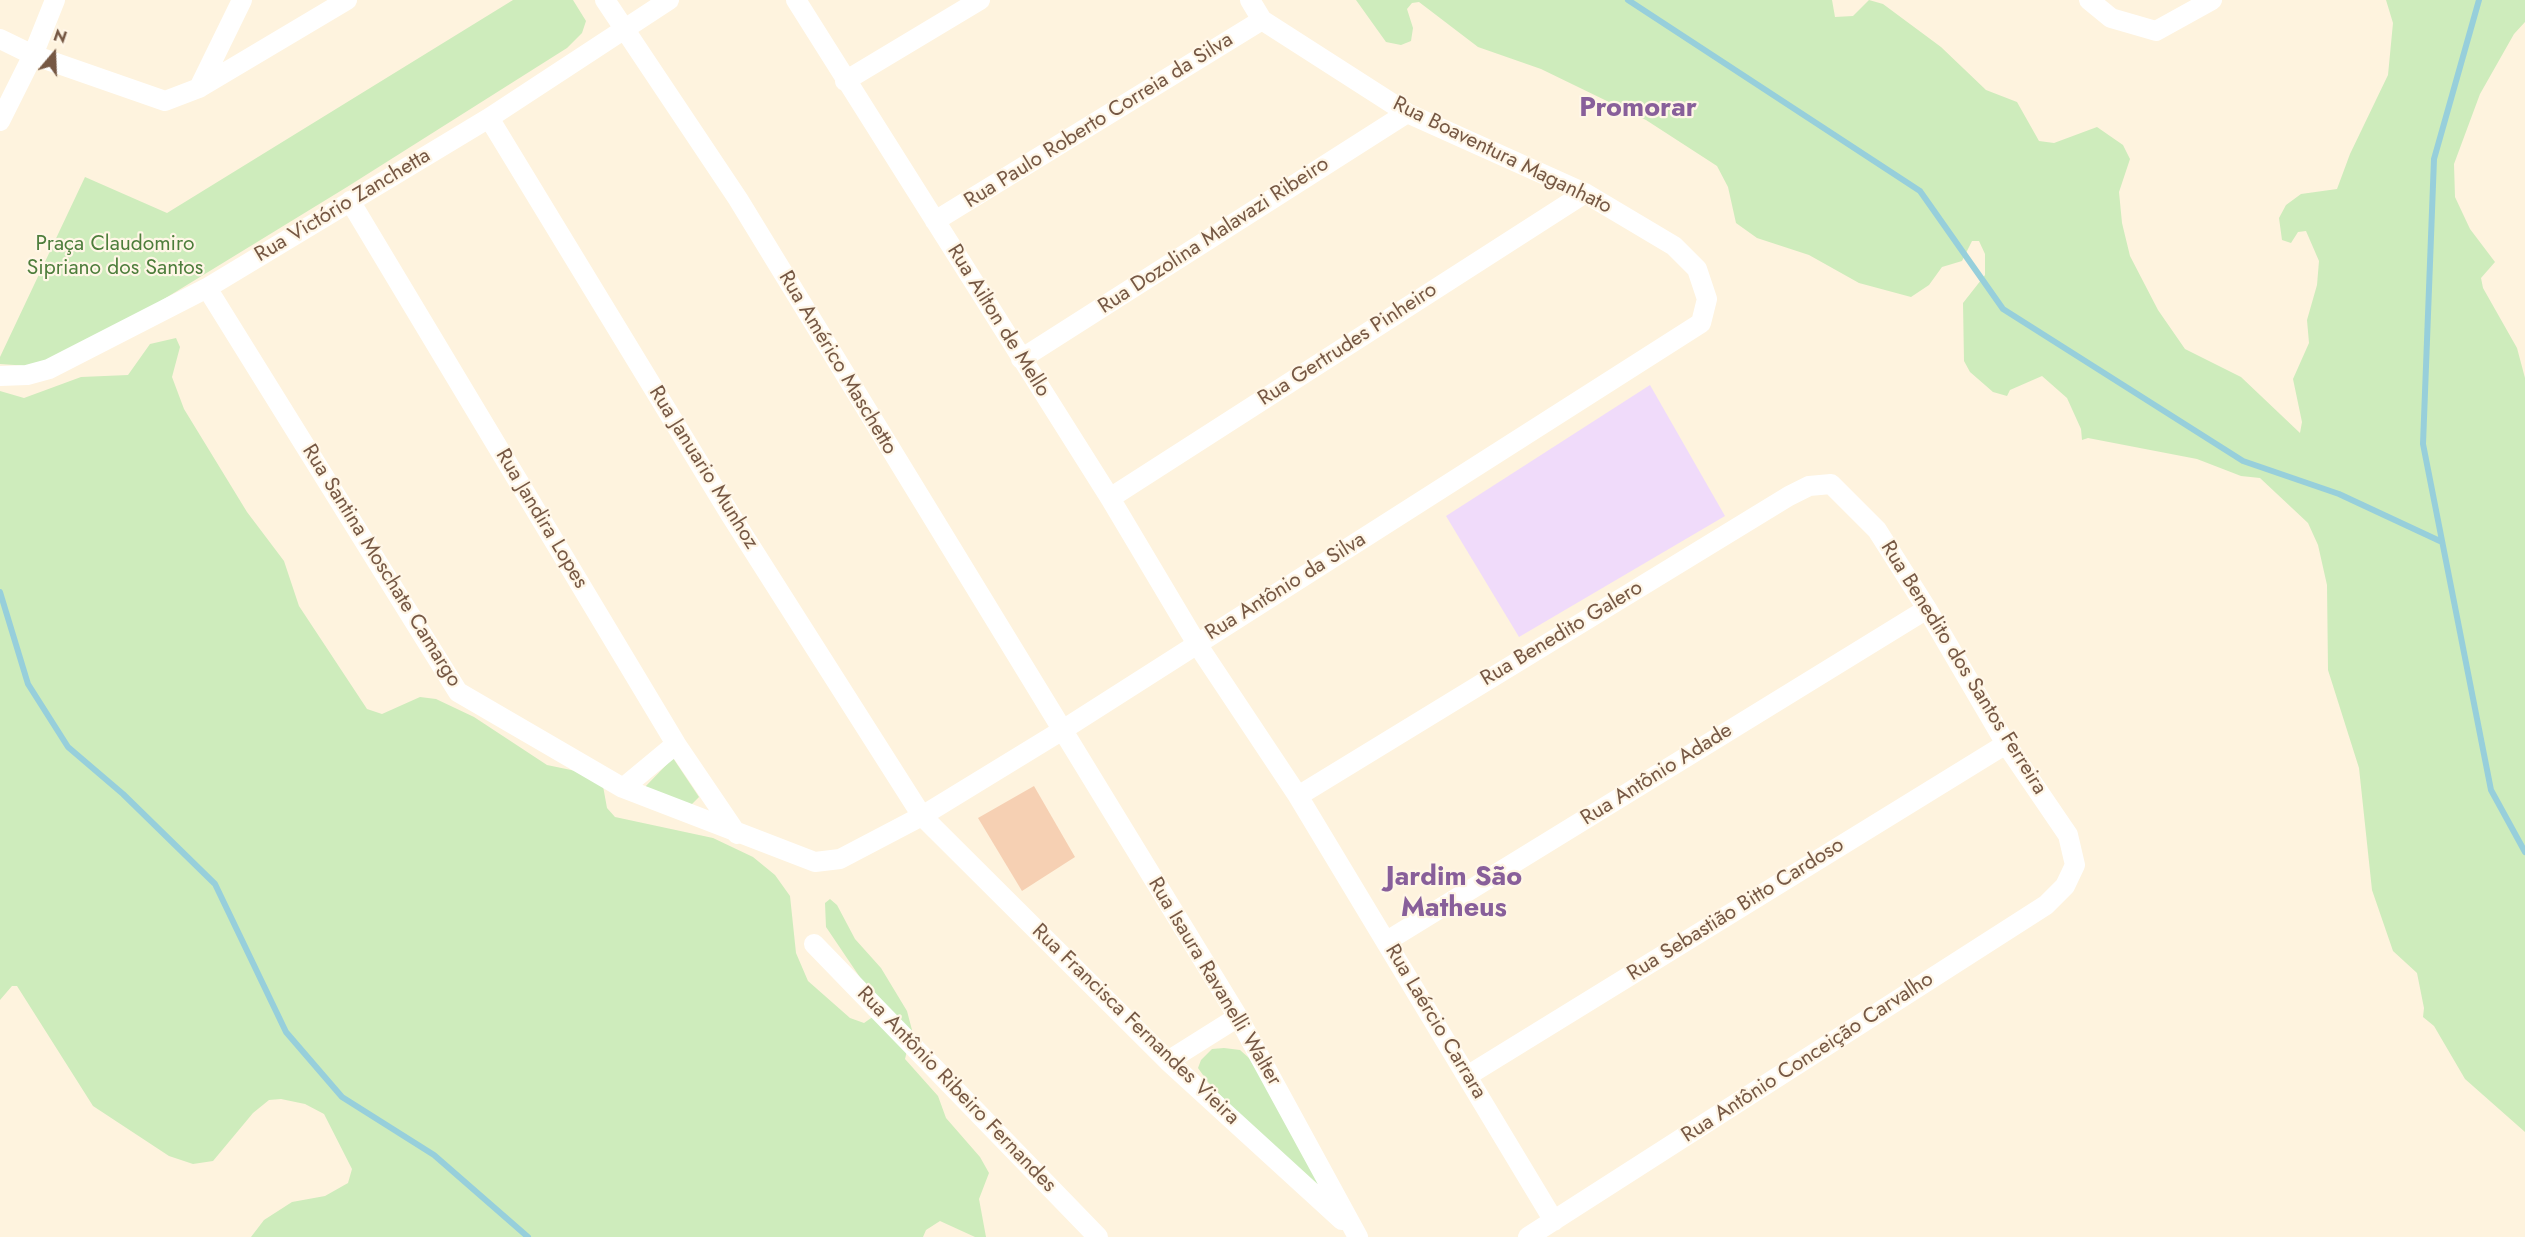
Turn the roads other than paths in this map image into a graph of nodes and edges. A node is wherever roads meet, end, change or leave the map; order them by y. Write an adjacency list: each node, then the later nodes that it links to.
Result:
1 (55, 0): 14 (street)
2 (242, 0): 16 (street)
3 (347, 0): 16 (street)
4 (605, 0): 12 (street, Rua Américo Maschetto)
5 (669, 0): 12 (street, Rua Victório Zanchetta)
6 (796, 0): 15 (street, Rua Ailton de Mello)
7 (980, 0): 15 (street)
8 (1250, 0): 11 (street, Rua Boaventura Maganhato)
9 (2089, 0): 10 (street)
10 (2212, 0)
11 (1262, 20): 17 (street, Rua Boaventura Maganhato); 22 (street, Rua Paulo Roberto Correia da Silva)
12 (624, 30): 18 (street, Rua Victório Zanchetta); 31 (street, Rua Américo Maschetto)
13 (0, 39): 14 (street)
14 (33, 55): 16 (street); 19 (street)
15 (845, 81): 22 (street, Rua Ailton de Mello)
16 (199, 88)
17 (1407, 113): 20 (street, Rua Boaventura Maganhato); 25 (street, Rua Dozolina Malavazi Ribeiro)
18 (489, 118): 21 (street, Rua Victório Zanchetta); 36 (street, Rua Januario Munhoz)
19 (0, 121)
20 (1585, 193): 23 (street, Rua Boaventura Maganhato); 28 (street, Rua Gertrudes Pinheiro)
21 (350, 201): 24 (street, Rua Victório Zanchetta); 32 (street, Rua Jandira Lopes)
22 (935, 221): 25 (street, Rua Ailton de Mello)
23 (1697, 269): 30 (street, Rua Antônio da Silva)
24 (207, 288): 26 (street, Rua Victório Zanchetta); 34 (street, Rua Santina Moschate Camargo)
25 (1021, 359): 28 (street, Rua Ailton de Mello)
26 (0, 376)
27 (1831, 484): 29 (street, Rua Benedito dos Santos Ferreira); 35 (street, Rua Benedito Galero)
28 (1110, 498): 30 (street, Rua Ailton de Mello)
29 (1927, 609): 33 (street, Rua Benedito dos Santos Ferreira); 40 (street, Rua Antônio Adade)
30 (1197, 644): 31 (street, Rua Antônio da Silva); 35 (street, Rua Laércio Carrara)
31 (1061, 731): 36 (street, Rua Antônio da Silva); 42 (street, Rua Isaura Ravanelli Walter)
32 (676, 744): 34 (street); 37 (street, Rua Jandira Lopes)
33 (2006, 744): 39 (street, Rua Benedito dos Santos Ferreira); 44 (street, Rua Sebastião Bitto Cardoso)
34 (623, 788): 37 (street, Rua Santina Moschate Camargo)
35 (1298, 796): 40 (street, Rua Laércio Carrara)
36 (922, 816): 38 (street, Rua Antônio da Silva); 43 (street, Rua Francisca Fernandes Vieira)
37 (737, 834): 38 (street, Rua Santina Moschate Camargo)
38 (815, 862)
39 (2075, 865): 45 (street, Rua Antônio Conceição Carvalho)
40 (1387, 942): 44 (street, Rua Laércio Carrara)
41 (813, 944): 47 (street, Rua Antônio Ribeiro Fernandes)
42 (1238, 1017): 43 (street); 46 (street, Rua Isaura Ravanelli Walter)
43 (1168, 1061): 46 (street, Rua Francisca Fernandes Vieira)
44 (1467, 1076): 45 (street, Rua Laércio Carrara)
45 (1554, 1221): 48 (street, Rua Antônio Conceição Carvalho)
46 (1356, 1234)
47 (1098, 1237)
48 (1528, 1237)

